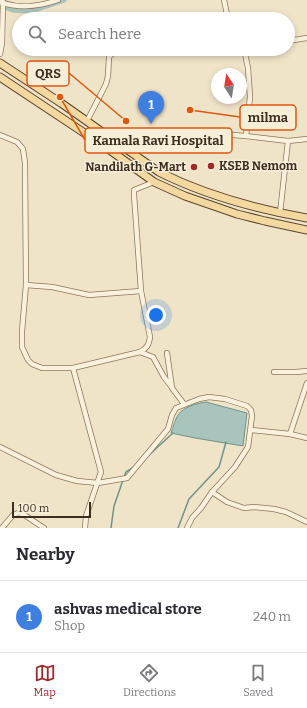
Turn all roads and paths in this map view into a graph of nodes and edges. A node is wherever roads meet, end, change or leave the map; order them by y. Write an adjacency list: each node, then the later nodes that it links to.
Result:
1 (42, 0): 5 (street)
2 (58, 0): 5 (street)
3 (224, 0): 6 (street)
4 (2, 2): 5 (street); 9 (street)
5 (38, 5)
6 (227, 12)
7 (307, 38): 8 (street)
8 (295, 40)
9 (0, 54)
10 (110, 56): 14 (street)
11 (245, 56): 16 (street)
12 (0, 63): 14 (main road)
13 (0, 76): 20 (main road)
14 (86, 121): 18 (main road)
15 (0, 135): 25 (street)
16 (246, 136): 18 (street); 19 (street)
17 (307, 140): 19 (street)
18 (114, 141): 20 (main road); 22 (main road)
19 (288, 141): 22 (street)
20 (107, 148): 21 (main road)
21 (154, 182): 24 (main road); 26 (street)
22 (280, 213): 23 (main road)
23 (307, 218)
24 (307, 230)
25 (26, 285): 26 (street); 29 (street)
26 (141, 291): 27 (street)
27 (140, 352): 29 (street); 33 (street)
28 (166, 353): 33 (street)
29 (73, 368): 39 (street)
30 (307, 371): 31 (street)
31 (274, 372)
32 (307, 383): 36 (street)
33 (172, 388): 34 (street)
34 (184, 404): 35 (street); 39 (street)
35 (251, 430): 36 (street); 40 (street)
36 (290, 434): 37 (street)
37 (307, 438)
38 (0, 447): 39 (street)
39 (98, 483): 44 (street)
40 (212, 492): 41 (street); 45 (street)
41 (307, 522)
42 (2, 528): 43 (street)
43 (44, 528)
44 (85, 528)
45 (187, 528)

